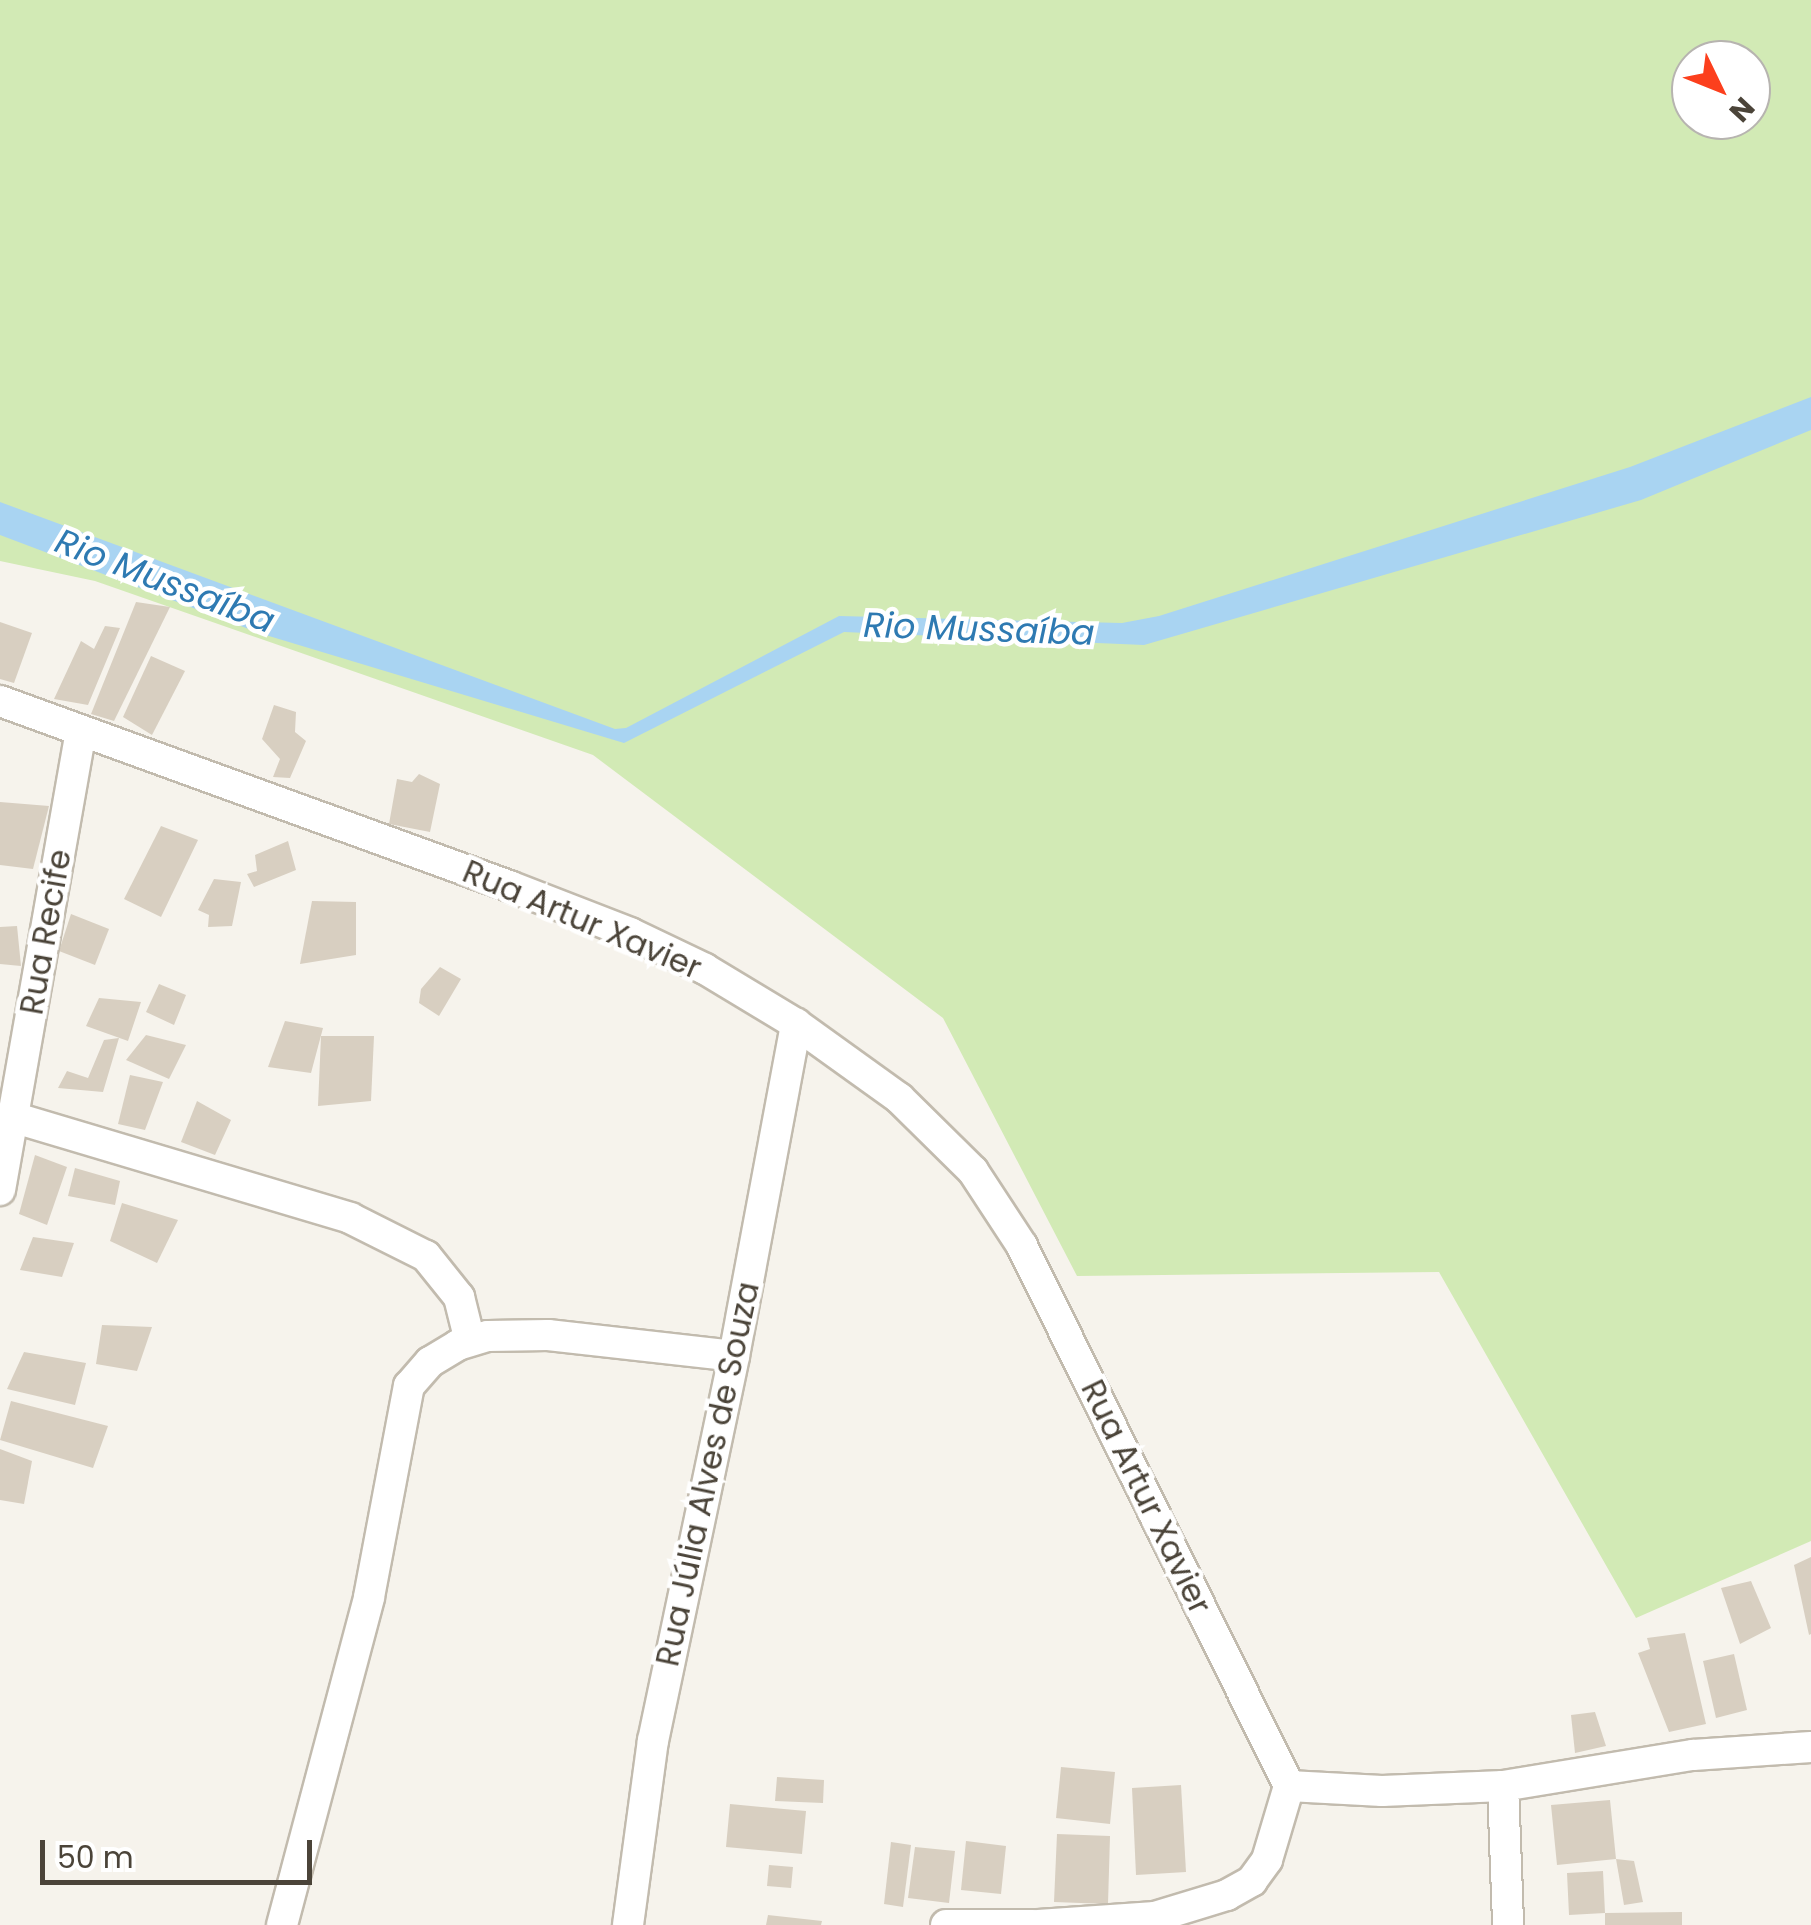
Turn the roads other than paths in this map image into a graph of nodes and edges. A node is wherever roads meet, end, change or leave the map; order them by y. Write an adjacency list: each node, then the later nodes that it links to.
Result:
1 (0, 701): 2 (street, Rua Artur Xavier)
2 (81, 732): 3 (street, Rua Artur Xavier); 4 (street, Rua Recife)
3 (796, 1024): 7 (street, Rua Júlia Alves de Souza); 9 (street, Rua Artur Xavier)
4 (12, 1117): 5 (street, Rua Recife); 6 (street)
5 (0, 1190)
6 (470, 1341): 7 (street); 11 (street)
7 (734, 1356): 12 (street, Rua Júlia Alves de Souza)
8 (1811, 1747): 10 (street)
9 (1288, 1786): 10 (street); 14 (street)
10 (1504, 1786): 15 (street)
11 (282, 1925)
12 (628, 1925)
13 (946, 1925): 14 (street)
14 (1035, 1925)
15 (1508, 1925)

